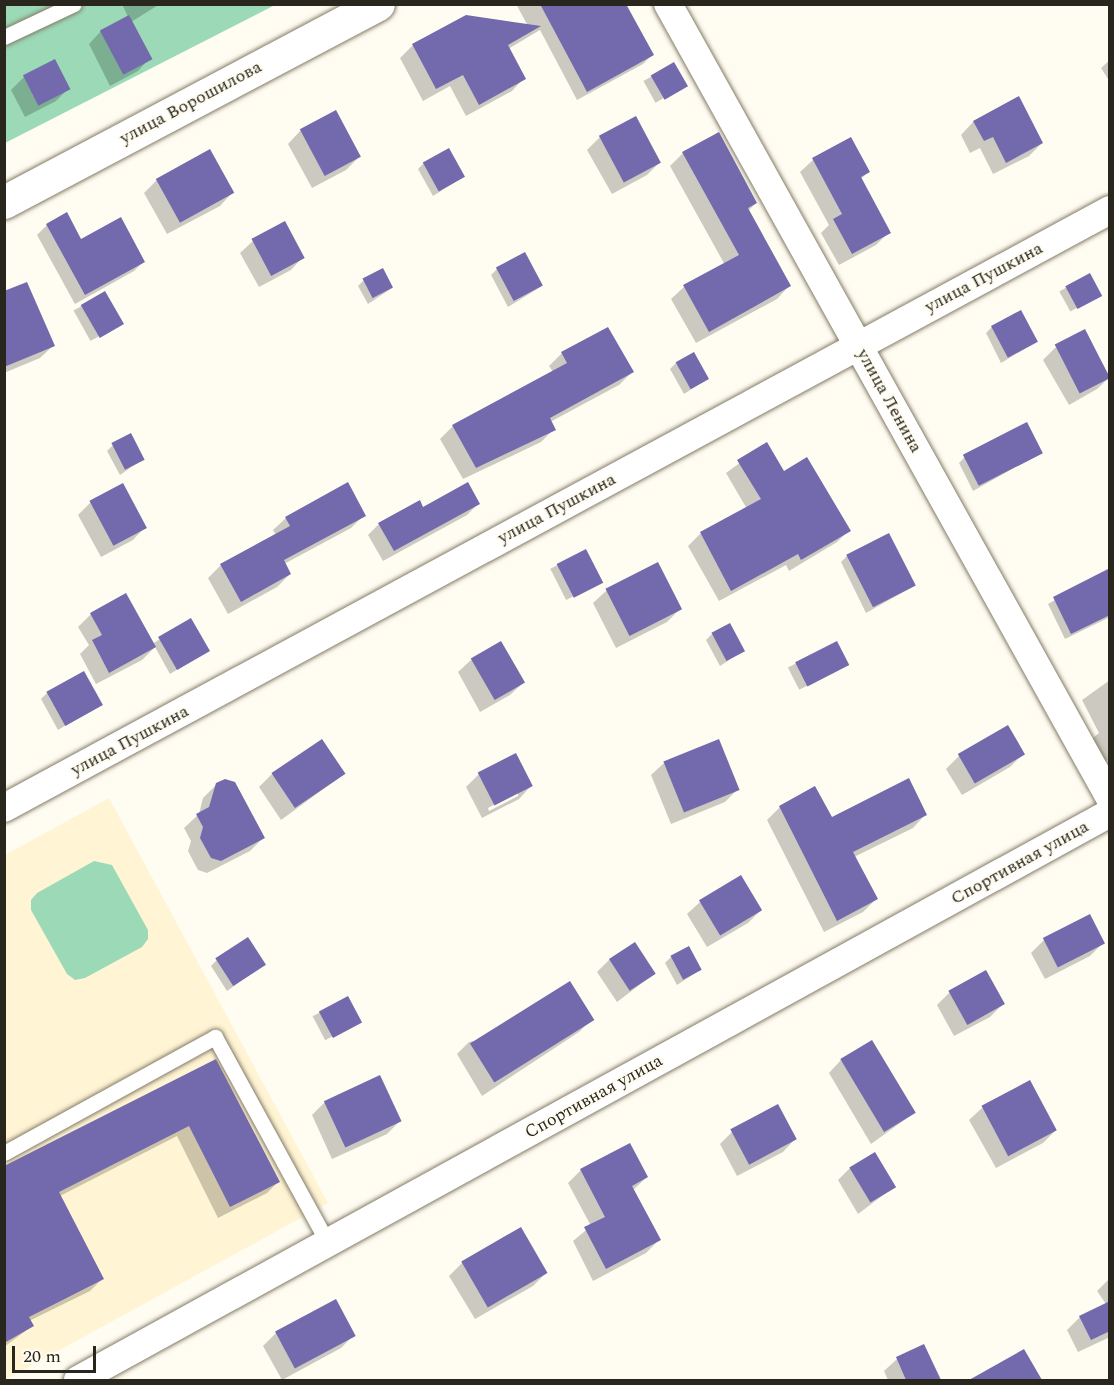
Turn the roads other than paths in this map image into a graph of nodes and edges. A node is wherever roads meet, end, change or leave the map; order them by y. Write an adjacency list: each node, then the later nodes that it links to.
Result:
1 (74, 4): 4 (lane)
2 (378, 4): 5 (street, улица Ворошилова)
3 (668, 4): 7 (street, улица Ленина)
4 (4, 37)
5 (4, 202)
6 (1110, 210): 7 (street, улица Пушкина)
7 (858, 346): 8 (street, улица Ленина); 9 (street, улица Пушкина)
8 (1110, 798)
9 (4, 808)
10 (1110, 813): 12 (street, Спортивная улица)
11 (4, 1153): 12 (lane)
12 (328, 1243): 13 (street, Спортивная улица)
13 (78, 1380)

